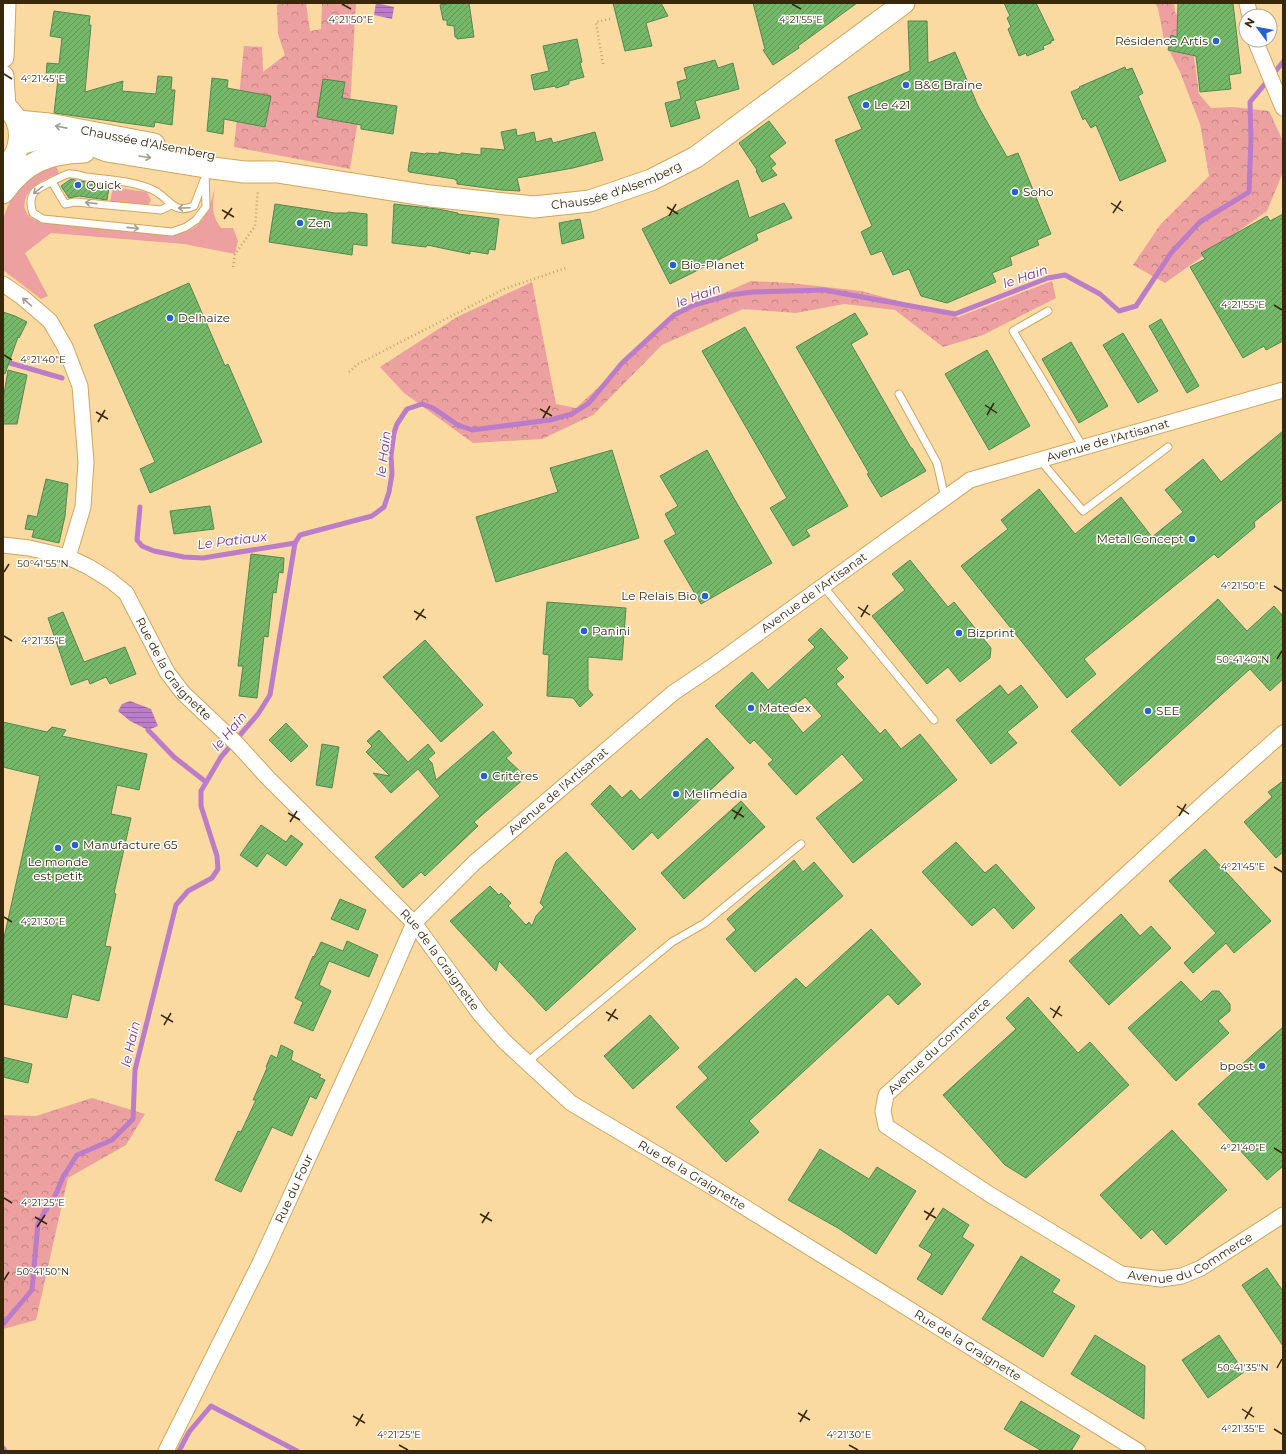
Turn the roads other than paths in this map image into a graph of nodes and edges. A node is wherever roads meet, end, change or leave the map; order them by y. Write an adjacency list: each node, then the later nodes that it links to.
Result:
1 (5, 3): 4 (main road)
2 (904, 3): 11 (main road, Chaussée d'Alsemberg)
3 (1258, 48): 6 (street)
4 (3, 58)
5 (3, 76): 7 (main road)
6 (1283, 108)
7 (8, 111): 8 (main road); 11 (main road, Chaussée d'Alsemberg, one-way to 7)
8 (19, 144): 9 (main road, Chaussée d'Alsemberg); 10 (main road)
9 (107, 151): 12 (main road, Chaussée d'Alsemberg, one-way to 12); 14 (main road)
10 (3, 168)
11 (269, 172): 12 (main road, Chaussée d'Alsemberg)
12 (205, 173): 13 (lane, one-way to 12); 15 (lane, one-way to 15)
13 (52, 182): 15 (lane); 15 (lane, one-way to 13)
14 (3, 193)
15 (170, 205)
16 (3, 284): 25 (street, one-way to 16)
17 (1048, 311): 20 (lane)
18 (1283, 390): 20 (street, Avenue de l'Artisanat)
19 (899, 394): 23 (lane)
20 (1083, 447): 22 (street, Avenue de l'Artisanat)
21 (1168, 447): 22 (lane)
22 (1040, 460): 23 (street, Avenue de l'Artisanat)
23 (945, 498): 26 (street, Avenue de l'Artisanat)
24 (3, 545): 25 (street, Rue de la Graignette)
25 (68, 557): 30 (street, Rue de la Graignette)
26 (822, 586): 27 (lane); 30 (street, Avenue de l'Artisanat)
27 (934, 720)
28 (1283, 733): 32 (street, Avenue du Commerce)
29 (801, 844): 31 (lane)
30 (414, 923): 31 (street, Rue de la Graignette); 33 (street, Rue du Four)
31 (526, 1063): 34 (street, Rue de la Graignette)
32 (1283, 1215)
33 (166, 1451)
34 (1138, 1451)

